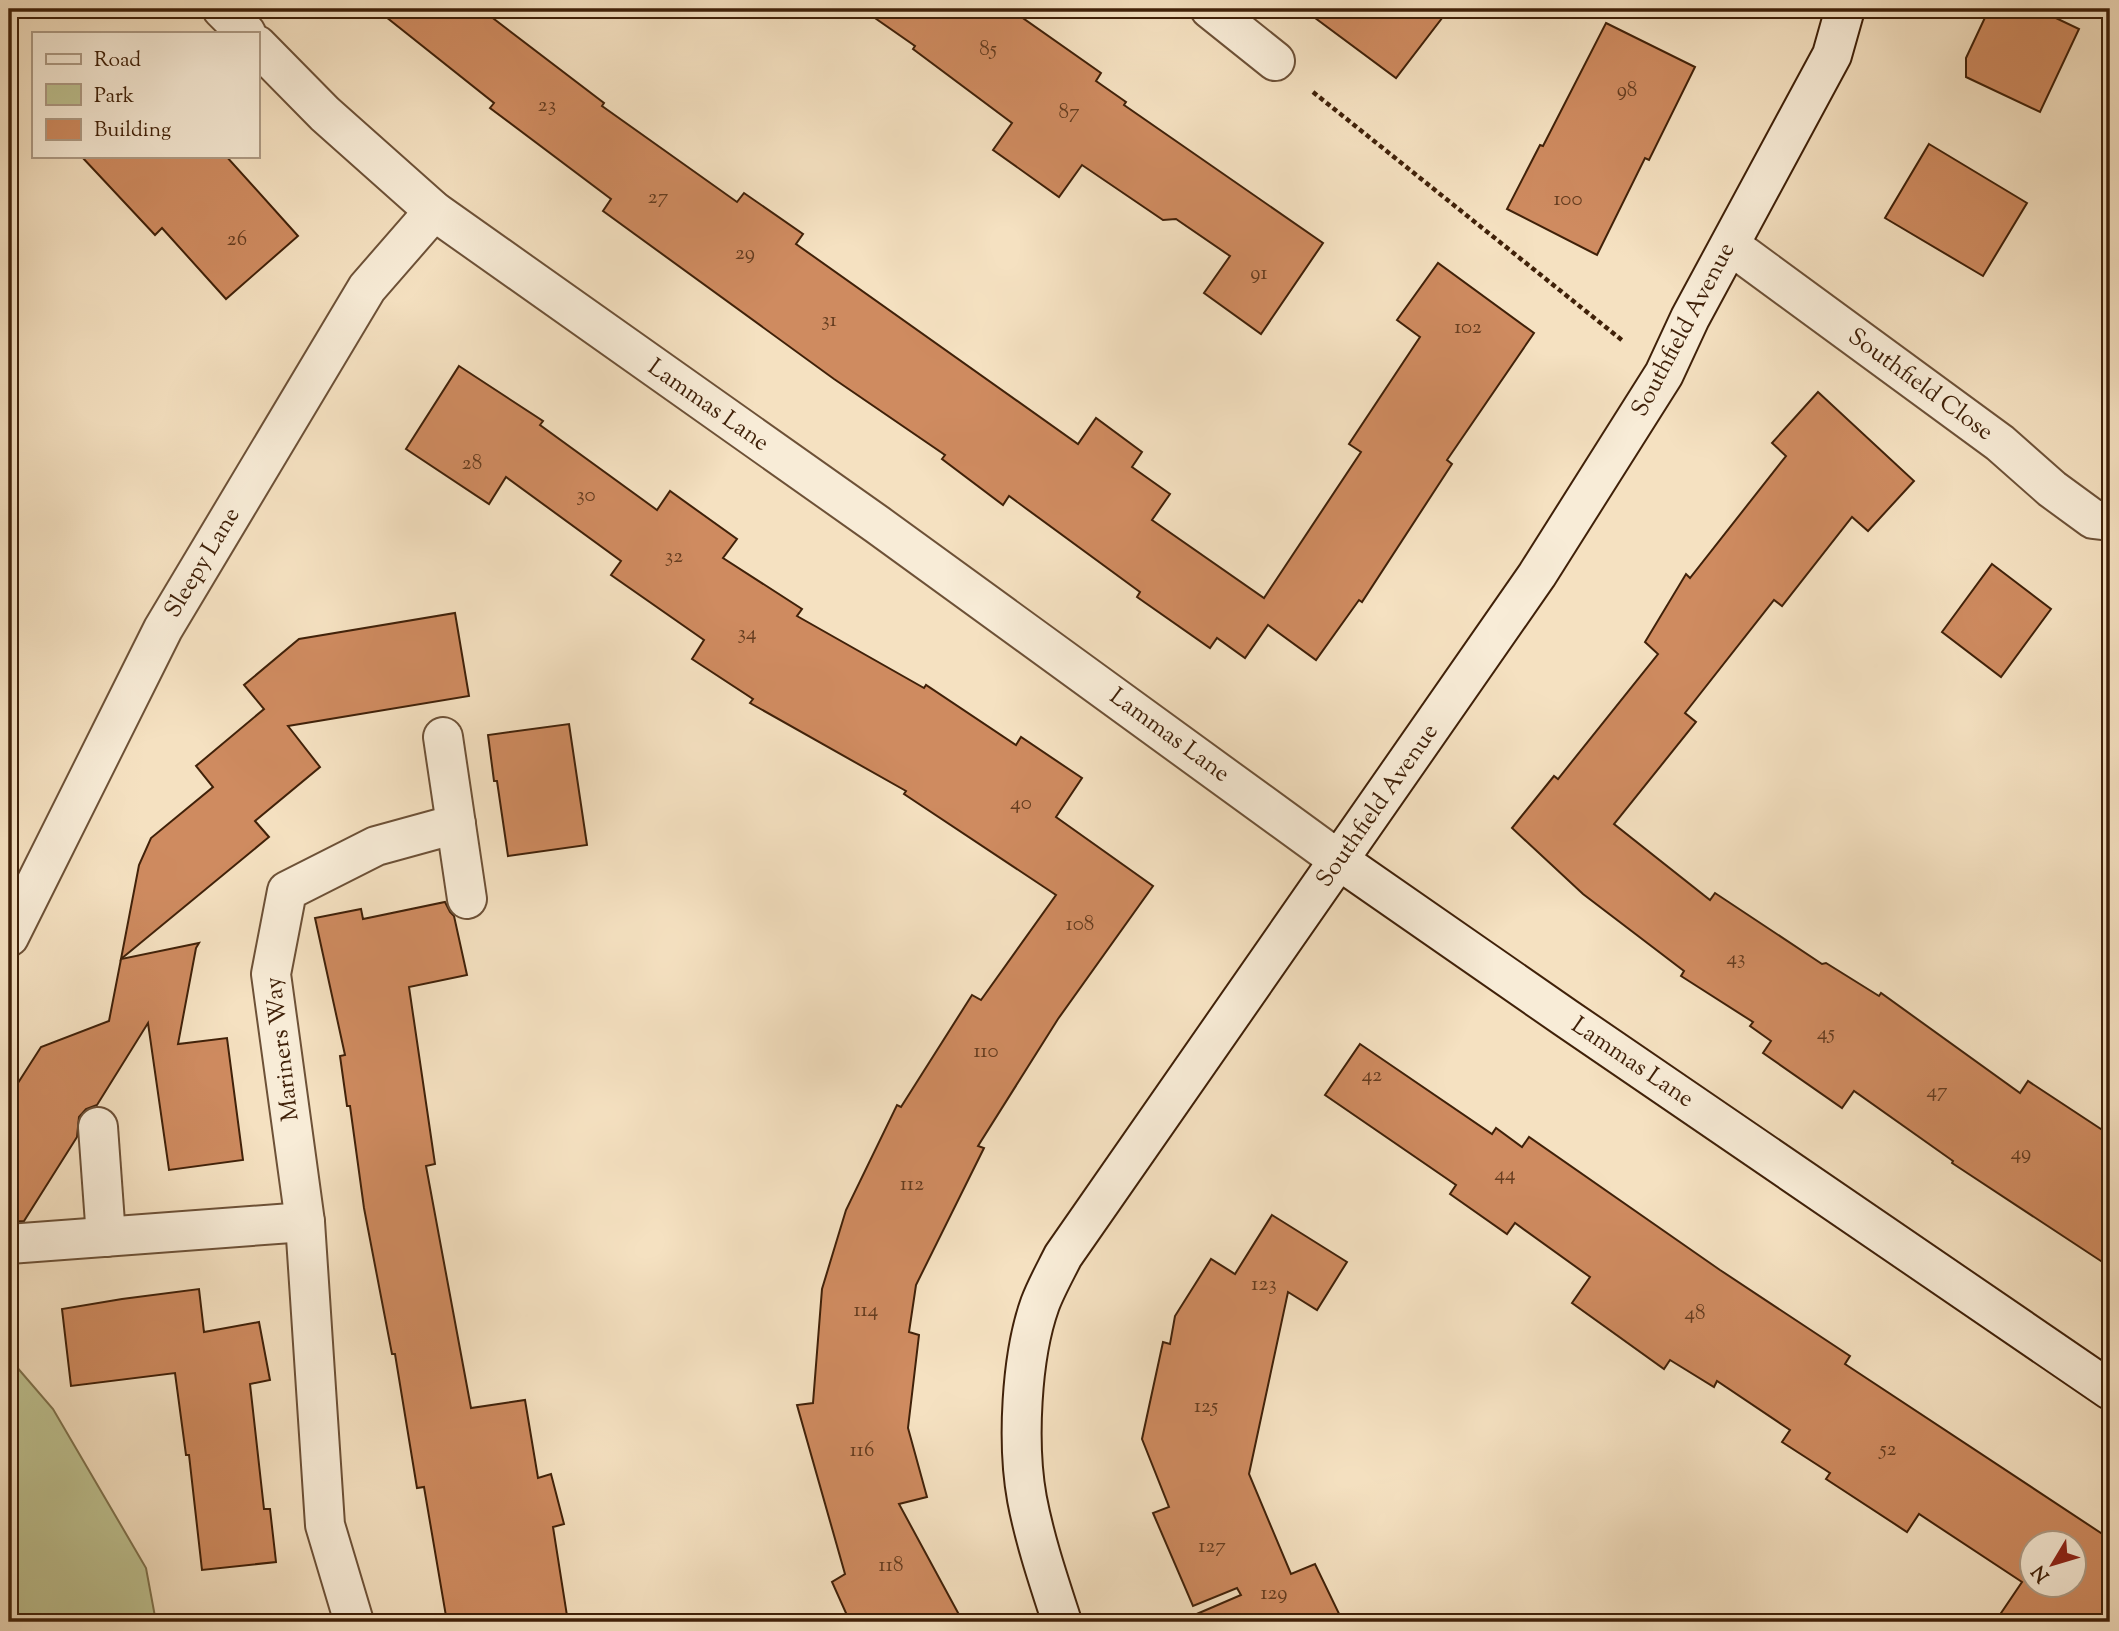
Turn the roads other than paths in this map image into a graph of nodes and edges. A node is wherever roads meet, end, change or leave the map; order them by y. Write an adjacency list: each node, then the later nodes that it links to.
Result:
1 (222, 9): 4 (street)
2 (1210, 9): 6 (street)
3 (1845, 9): 8 (street, Southfield Avenue)
4 (245, 32)
5 (259, 46): 7 (street, Lammas Lane)
6 (1275, 61)
7 (434, 211): 12 (street, Lammas Lane); 14 (street, Sleepy Lane)
8 (1730, 245): 9 (street, Southfield Close); 12 (street, Southfield Avenue)
9 (2110, 521)
10 (443, 737): 11 (street)
11 (456, 824): 13 (street); 16 (street, Mariners Way)
12 (1340, 860): 19 (street, Lammas Lane); 21 (street, Southfield Avenue)
13 (467, 899)
14 (9, 937)
15 (97, 1127): 17 (street)
16 (305, 1222): 17 (street); 20 (street, Mariners Way)
17 (106, 1237): 18 (street)
18 (9, 1244)
19 (2110, 1390)
20 (354, 1622)
21 (1062, 1622)

